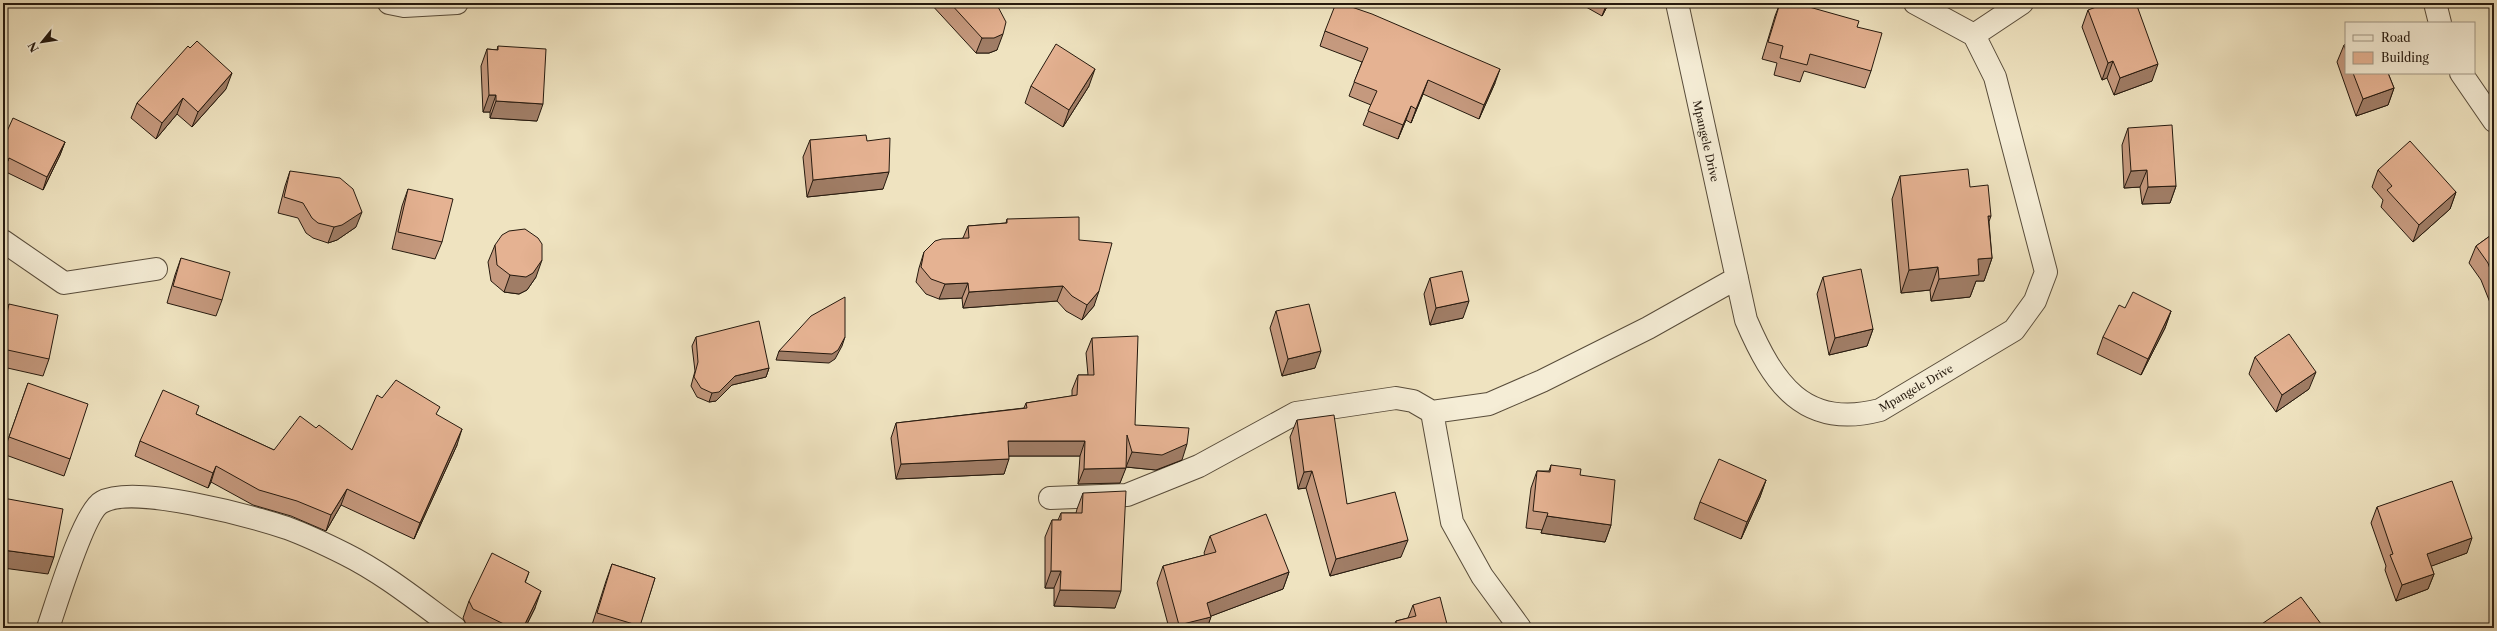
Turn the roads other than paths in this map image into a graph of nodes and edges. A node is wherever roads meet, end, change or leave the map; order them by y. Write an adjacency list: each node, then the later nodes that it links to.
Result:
1 (389, 3): 2 (street)
2 (457, 3)
3 (1677, 3): 13 (street, Mpangele Drive)
4 (1915, 3): 8 (street)
5 (2022, 3): 8 (street)
6 (2435, 3): 7 (street)
7 (2440, 22)
8 (1974, 35): 13 (street, Mpangele Drive)
9 (2462, 74): 10 (street)
10 (2494, 121)
11 (3, 241): 12 (street)
12 (156, 269)
13 (1737, 278): 14 (street)
14 (1432, 412): 15 (street); 18 (street)
15 (1050, 498)
16 (48, 628): 17 (street)
17 (455, 628)
18 (1520, 628)

